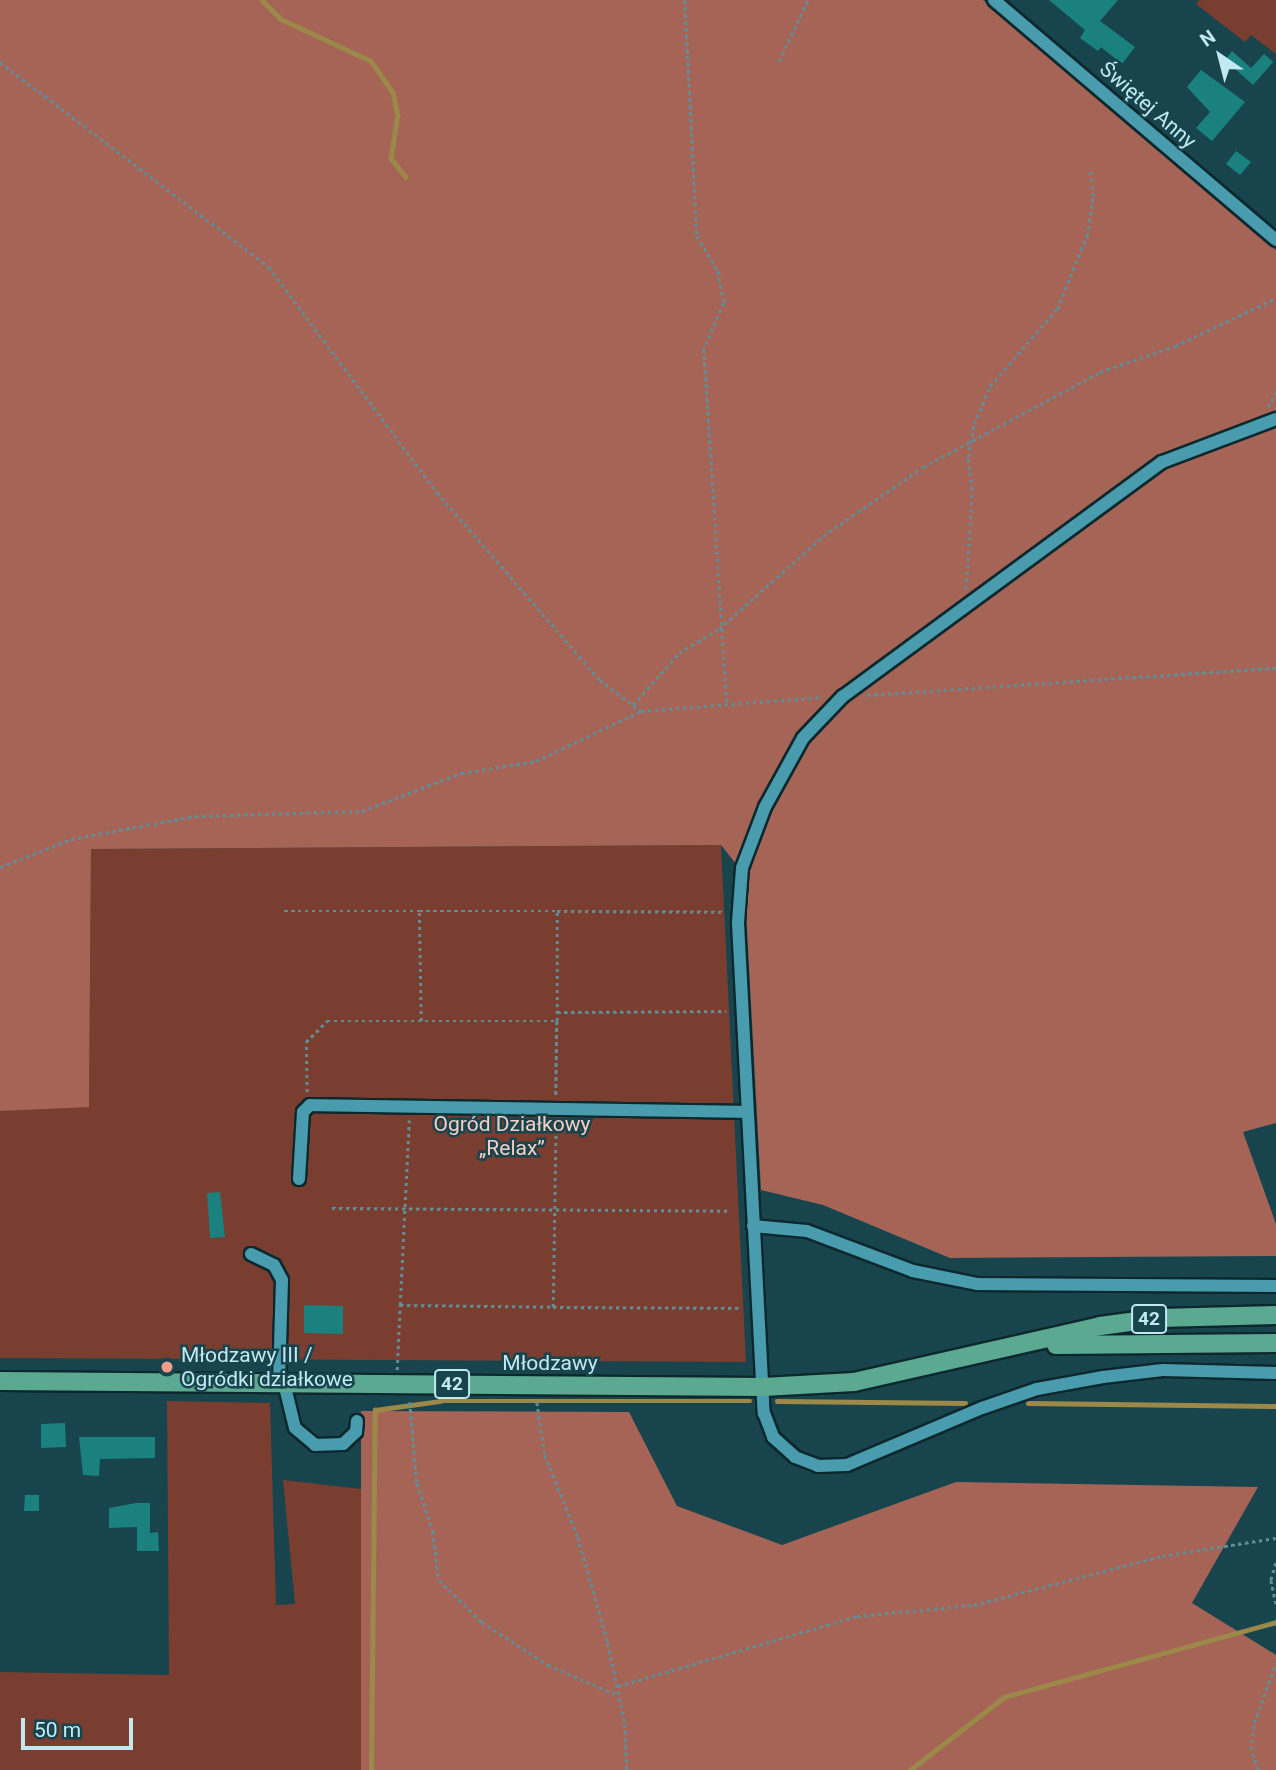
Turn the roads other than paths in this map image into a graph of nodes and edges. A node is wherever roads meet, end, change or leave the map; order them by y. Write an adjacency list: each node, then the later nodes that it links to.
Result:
1 (994, 0): 2 (street, Świętej Anny)
2 (1276, 240)
3 (1276, 419): 4 (street)
4 (747, 1112): 5 (street); 6 (street)
5 (299, 1179)
6 (753, 1226): 8 (street); 15 (street)
7 (251, 1254): 14 (street)
8 (1276, 1286)
9 (1276, 1315): 11 (main road, 42)
10 (1276, 1343): 11 (main road, 42)
11 (1025, 1346): 15 (main road, 42)
12 (1276, 1373): 15 (street)
13 (0, 1381): 14 (main road, Młodzawy / 42)
14 (281, 1383): 15 (main road, Młodzawy / 42); 16 (street)
15 (763, 1387)
16 (357, 1421)

